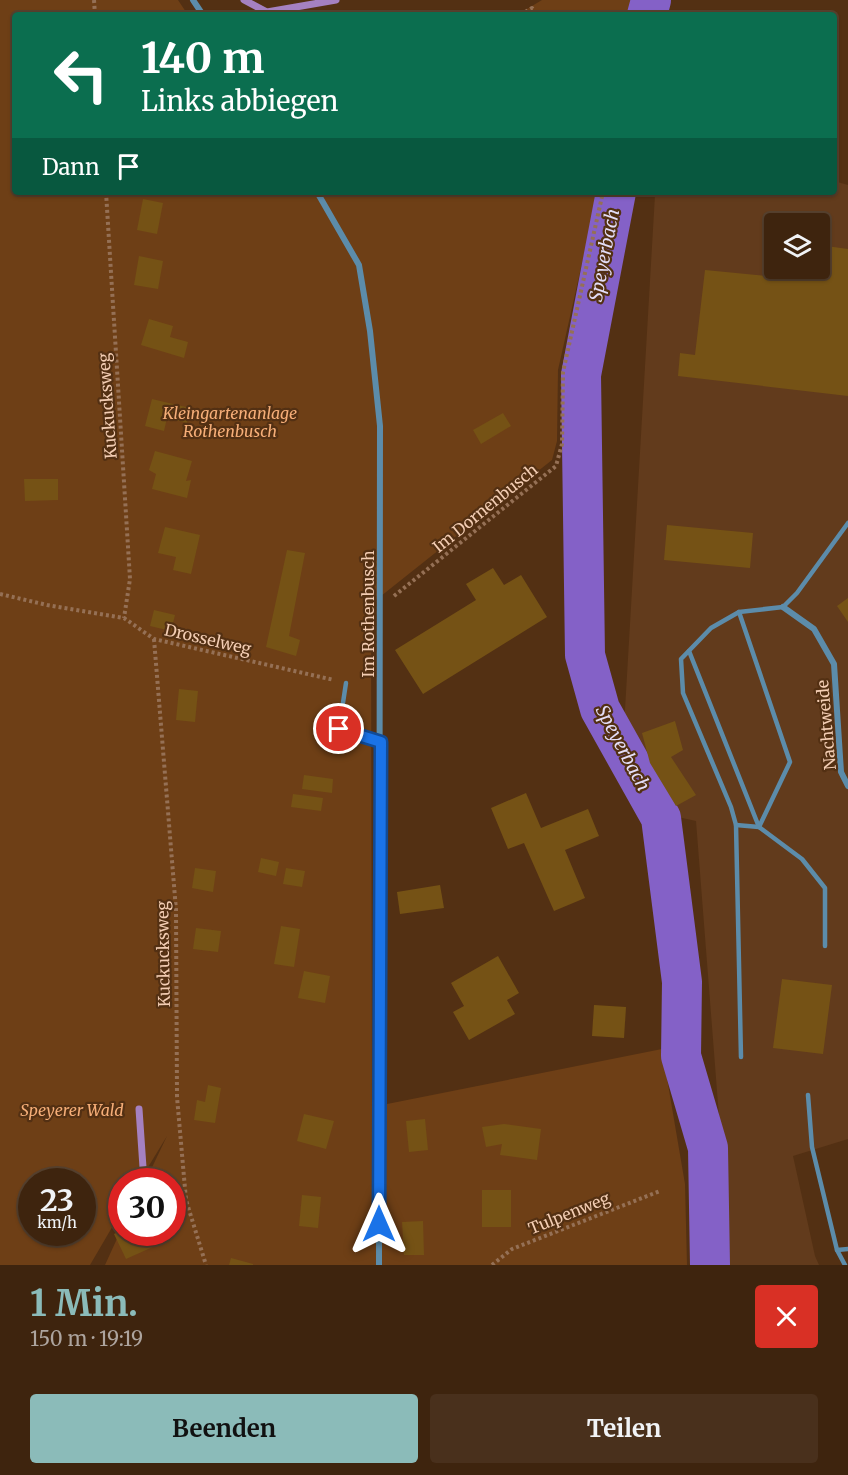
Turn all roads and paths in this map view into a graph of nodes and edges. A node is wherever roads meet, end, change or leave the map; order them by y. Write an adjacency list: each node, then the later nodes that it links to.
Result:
1 (106, 195): 9 (path, Kuckucksweg)
2 (319, 195): 6 (street, Im Rothenbusch)
3 (602, 195): 6 (path, Im Dornenbusch)
4 (848, 523): 7 (lane)
5 (0, 594): 9 (path, Drosselweg)
6 (380, 607): 13 (street, Im Rothenbusch)
7 (783, 607): 8 (lane); 14 (street, Nachtweide)
8 (739, 612): 11 (lane); 16 (lane)
9 (124, 618): 10 (path, Drosselweg)
10 (154, 639): 12 (path, Drosselweg); 23 (path, Kuckucksweg)
11 (689, 651): 15 (lane); 16 (lane)
12 (346, 683): 13 (lane)
13 (381, 742): 24 (street, Im Rothenbusch)
14 (848, 786)
15 (736, 825): 16 (lane); 18 (lane)
16 (759, 827): 17 (lane)
17 (825, 946)
18 (741, 1057)
19 (808, 1095): 22 (lane)
20 (660, 1191): 25 (path, Tulpenweg)
21 (848, 1249): 22 (lane)
22 (837, 1250): 26 (lane)
23 (206, 1265)
24 (379, 1265)
25 (492, 1265)
26 (845, 1265)

